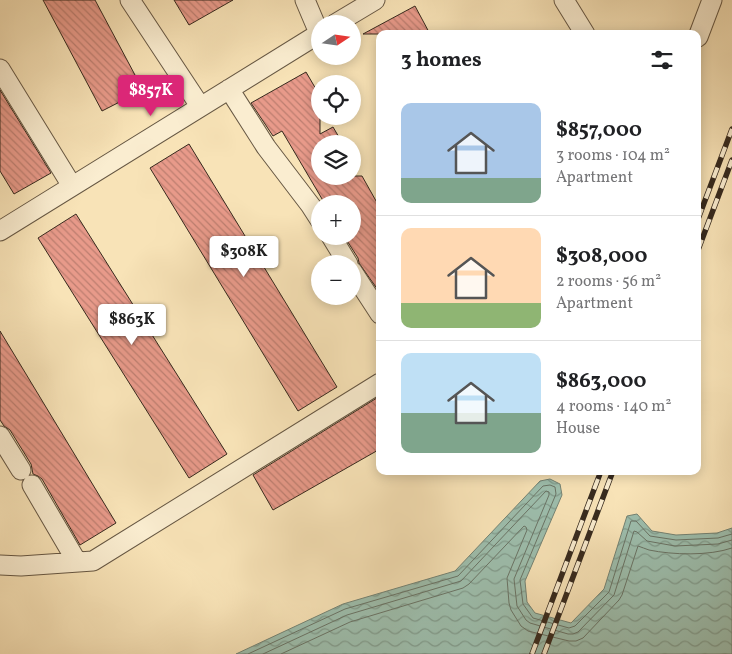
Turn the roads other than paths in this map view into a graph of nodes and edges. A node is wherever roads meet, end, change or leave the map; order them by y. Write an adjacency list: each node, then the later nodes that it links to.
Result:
1 (130, 0): 13 (street)
2 (305, 0): 6 (street)
3 (374, 0): 7 (street)
4 (564, 0): 8 (street)
5 (712, 0): 9 (street)
6 (312, 15)
7 (350, 15)
8 (583, 30)
9 (701, 30)
10 (311, 39): 12 (street)
11 (0, 69): 14 (street)
12 (229, 89): 13 (street); 15 (street)
13 (200, 106): 14 (street)
14 (72, 186): 16 (street)
15 (311, 206)
16 (0, 231)
17 (361, 285): 18 (street)
18 (376, 308)
19 (376, 385): 23 (street)
20 (0, 436): 21 (street)
21 (21, 470)
22 (32, 485): 23 (street)
23 (77, 562): 24 (street)
24 (0, 565)

